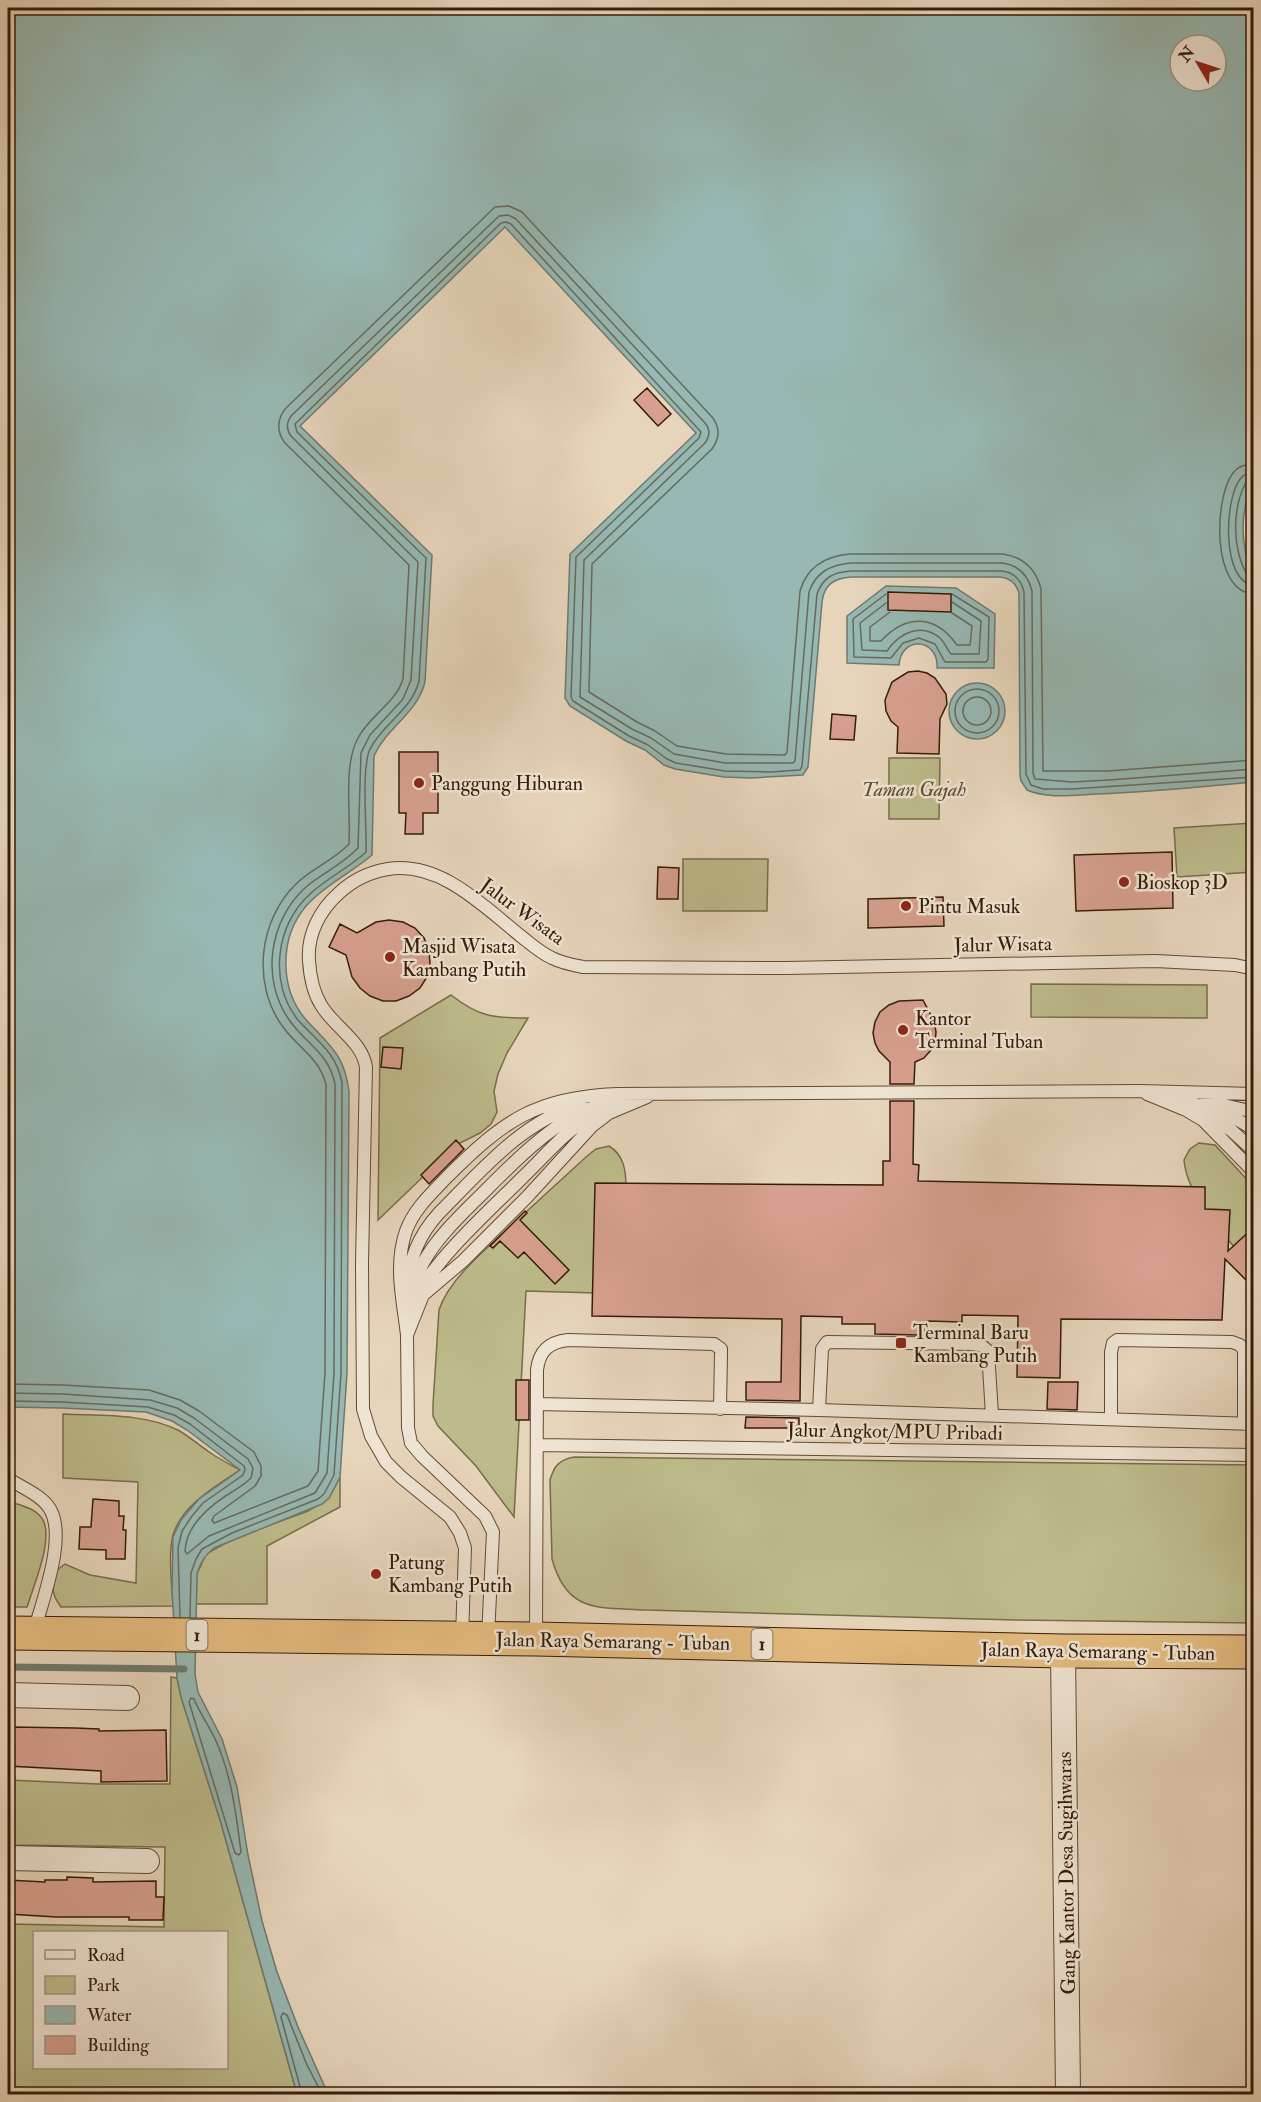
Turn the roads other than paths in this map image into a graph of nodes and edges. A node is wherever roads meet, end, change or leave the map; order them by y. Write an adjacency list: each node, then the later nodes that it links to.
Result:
1 (1254, 969): 21 (lane, Jalur Wisata)
2 (1140, 1091): 3 (lane); 4 (lane); 5 (lane); 6 (lane); 7 (lane); 8 (lane); 9 (lane)
3 (653, 1094): 10 (lane); 10 (lane); 10 (lane); 10 (lane)
4 (1254, 1094)
5 (1254, 1100)
6 (1254, 1112)
7 (1254, 1130)
8 (1254, 1151)
9 (1254, 1172)
10 (407, 1335): 21 (lane)
11 (537, 1404): 12 (lane, Jalur Angkot/MPU Pribadi); 12 (lane); 17 (lane)
12 (720, 1409): 13 (lane, Jalur Angkot/MPU Pribadi)
13 (819, 1410): 14 (lane, Jalur Angkot/MPU Pribadi); 14 (lane, Jalur Angkot/MPU Pribadi)
14 (992, 1415): 15 (lane, Jalur Angkot/MPU Pribadi)
15 (1111, 1419): 16 (lane, Jalur Angkot/MPU Pribadi); 16 (lane, Jalur Angkot/MPU Pribadi)
16 (1249, 1424)
17 (537, 1445): 18 (lane, Jalur Angkot/MPU Pribadi); 22 (lane)
18 (1254, 1455)
19 (8, 1481): 20 (lane)
20 (21, 1633): 21 (highway, Jalan Raya Semarang - Tuban / 1)
21 (475, 1638): 22 (highway, Jalan Raya Semarang - Tuban / 1)
22 (536, 1639): 23 (highway, Jalan Raya Semarang - Tuban / 1)
23 (1063, 1651): 24 (highway, Jalan Raya Semarang - Tuban / 1); 29 (street, Gang Kantor Desa Sugihwaras)
24 (1254, 1652)
25 (8, 1695): 26 (street)
26 (127, 1698)
27 (8, 1858): 28 (street)
28 (147, 1861)
29 (1068, 2094)

